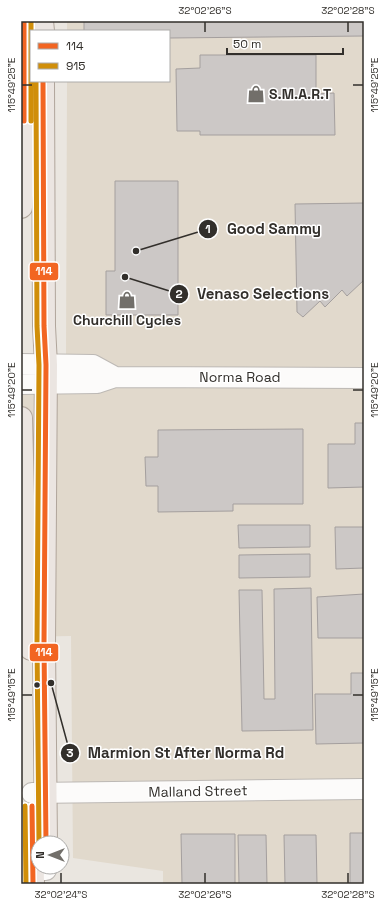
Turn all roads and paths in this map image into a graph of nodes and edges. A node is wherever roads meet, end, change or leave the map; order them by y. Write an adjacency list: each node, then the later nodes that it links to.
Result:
1 (24, 21): 3 (main road)
2 (43, 82): 5 (main road)
3 (21, 207)
4 (21, 364): 5 (street, Norma Road)
5 (46, 374): 6 (street, Norma Road); 7 (street, Norma Road); 9 (main road)
6 (364, 378)
7 (21, 384)
8 (21, 418): 9 (main road)
9 (32, 644): 11 (main road)
10 (364, 789): 11 (street, Malland Street)
11 (38, 793): 12 (main road); 13 (main road)
12 (38, 835)
13 (45, 835)

